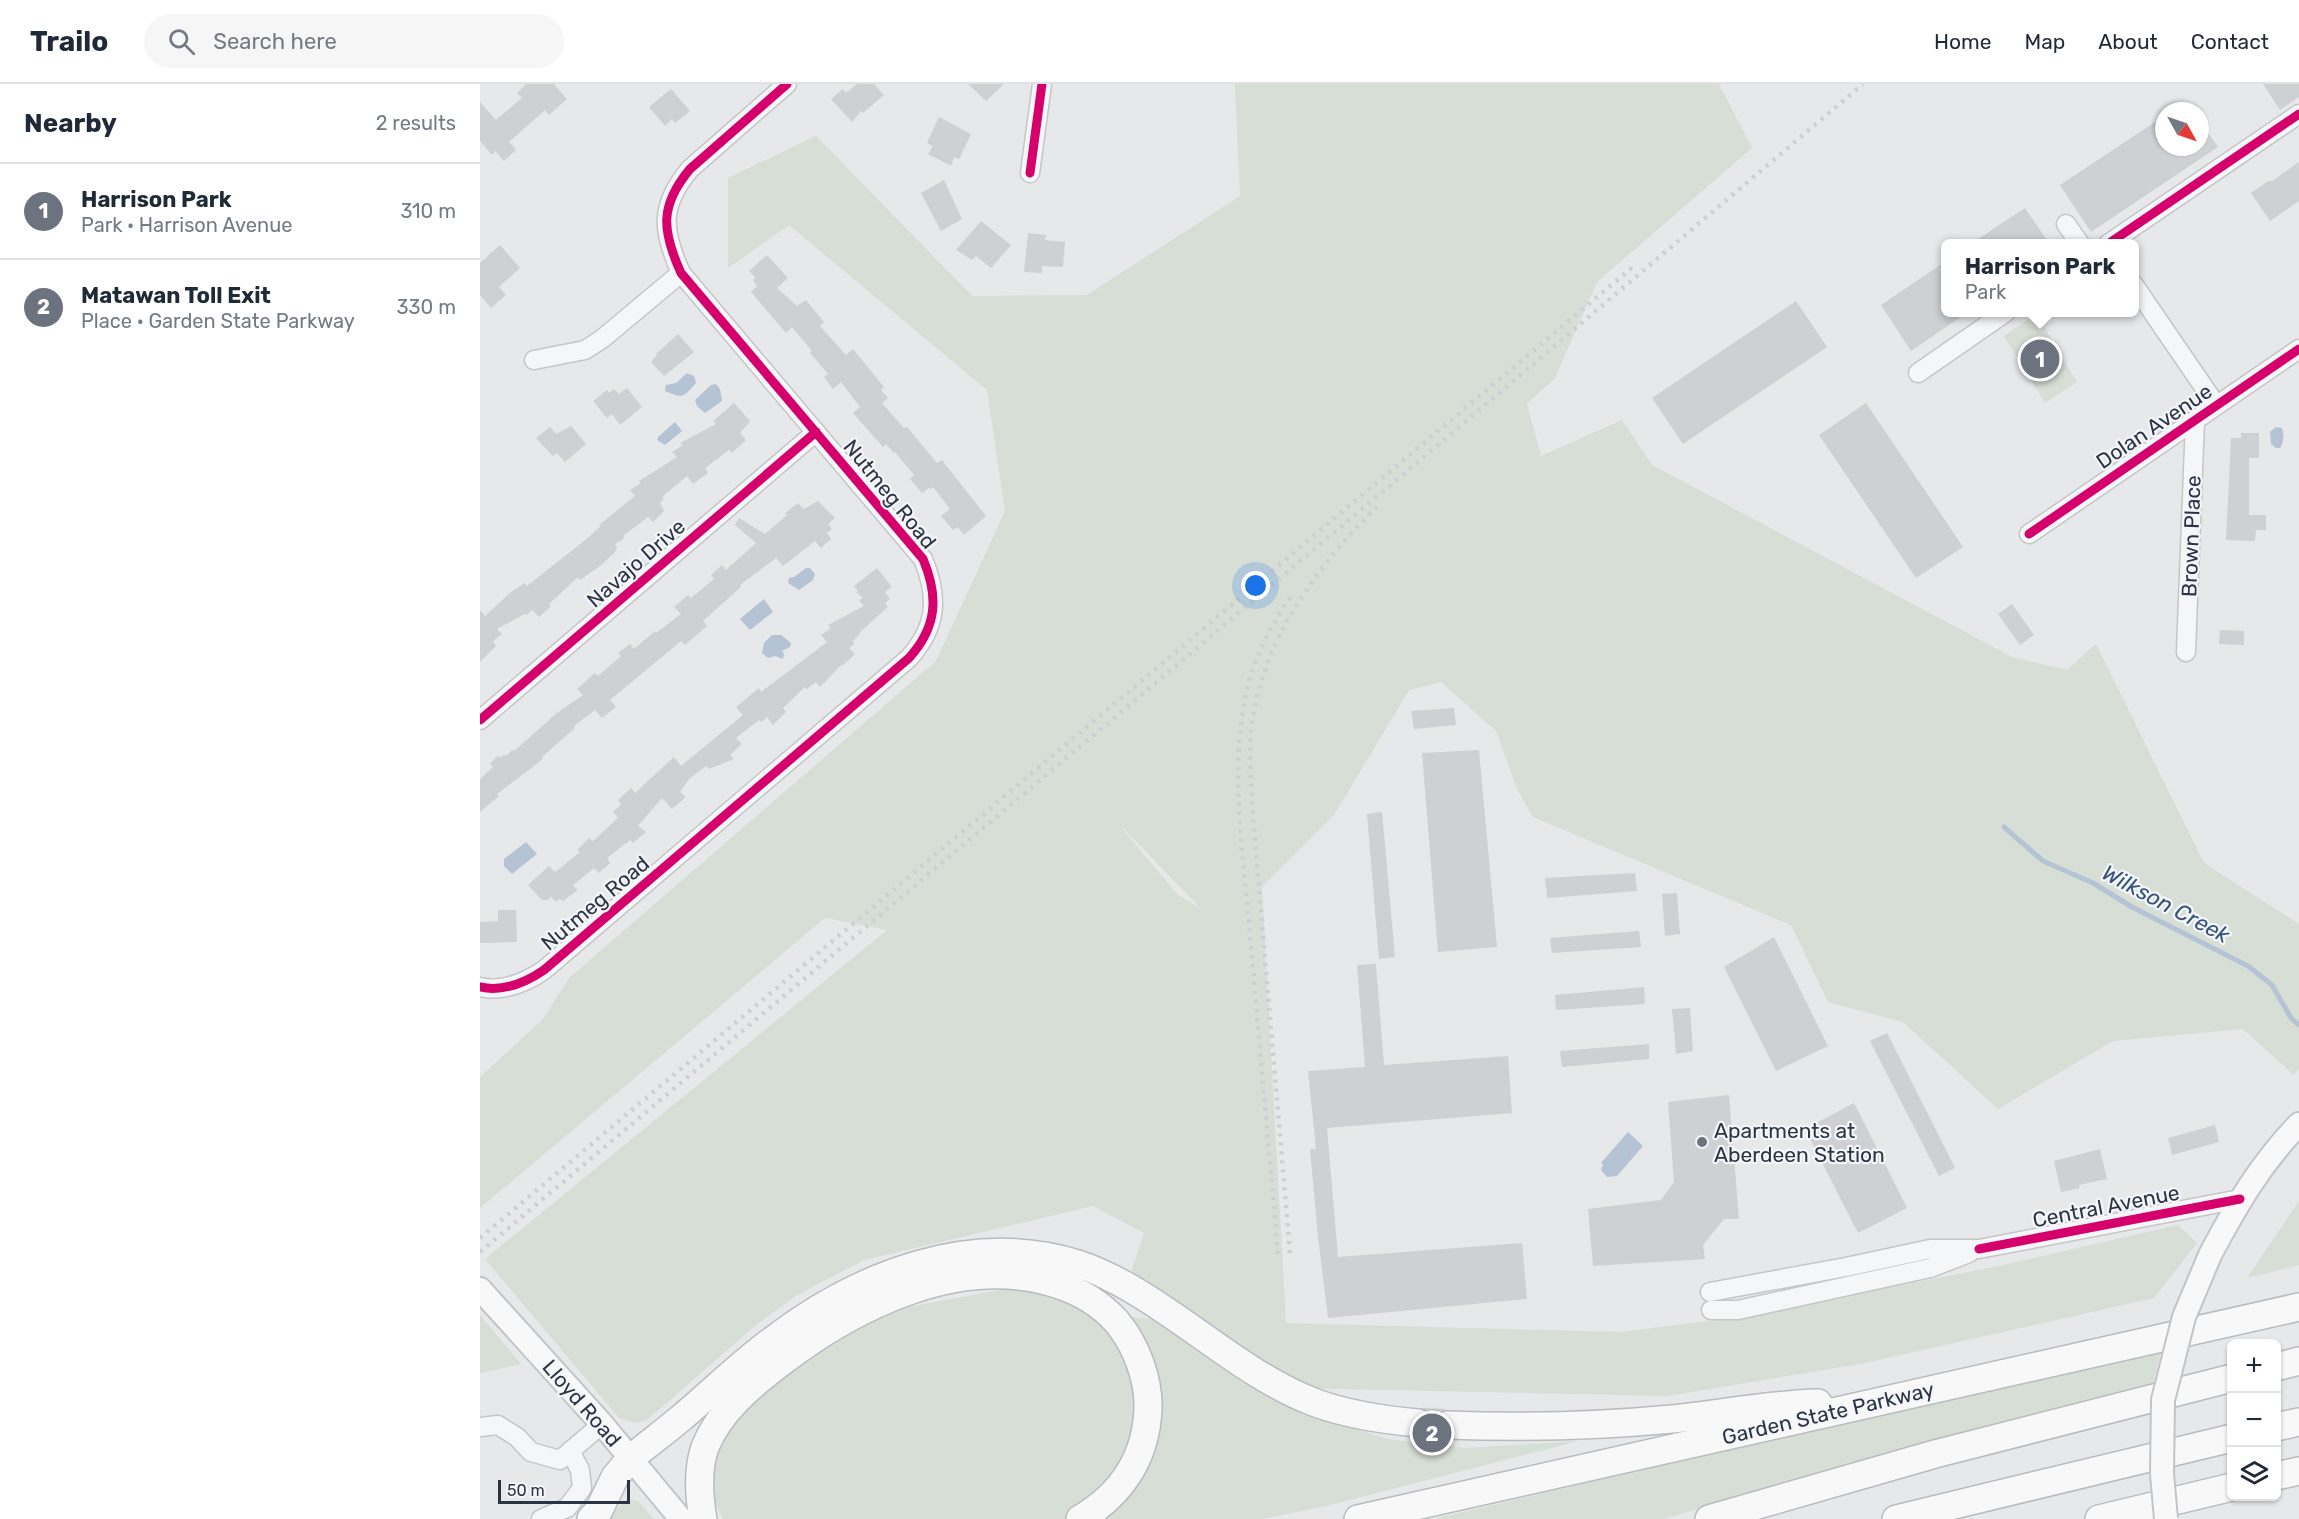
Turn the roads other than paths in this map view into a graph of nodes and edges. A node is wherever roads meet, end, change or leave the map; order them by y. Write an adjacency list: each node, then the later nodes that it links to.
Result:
1 (787, 84): 8 (street, Nutmeg Road)
2 (1042, 84): 4 (street)
3 (2299, 114): 7 (street)
4 (1030, 173)
5 (2066, 224): 6 (street)
6 (2077, 239)
7 (2114, 239)
8 (681, 273): 12 (street); 16 (street, Nutmeg Road)
9 (2139, 292): 14 (street)
10 (1999, 317): 13 (street)
11 (2299, 348): 14 (street, Dolan Avenue)
12 (534, 360)
13 (1918, 373)
14 (2216, 405): 15 (street, Dolan Avenue)
15 (2195, 420): 17 (street, Dolan Avenue); 18 (street, Brown Place)
16 (816, 432): 19 (street, Navajo Drive); 20 (street, Nutmeg Road)
17 (2029, 534)
18 (2186, 651)
19 (480, 720)
20 (480, 987)
21 (2299, 1124): 22 (main road)
22 (2240, 1199): 23 (street, Central Avenue); 55 (main road, bridge)
23 (1979, 1249): 24 (street, Central Avenue); 25 (street, Central Avenue)
24 (1836, 1269): 25 (street); 27 (street, Central Avenue)
25 (1844, 1287): 29 (street, Central Avenue)
26 (481, 1290): 36 (main road, Lloyd Road)
27 (1710, 1292)
28 (2299, 1307): 33 (highway, Garden State Parkway)
29 (1712, 1310)
30 (2299, 1361): 31 (highway)
31 (2281, 1366)
32 (2227, 1379): 52 (highway)
33 (1882, 1401): 37 (highway); 51 (highway, Garden State Parkway)
34 (2299, 1422): 38 (highway)
35 (1418, 1423): 42 (highway)
36 (602, 1424): 41 (street); 42 (main road, Lloyd Road)
37 (1447, 1425)
38 (2281, 1426)
39 (480, 1427): 41 (street)
40 (2227, 1439): 53 (highway)
41 (570, 1451): 46 (street)
42 (630, 1459): 47 (highway); 48 (main road, Lloyd Road)
43 (2299, 1471): 44 (highway)
44 (2281, 1475)
45 (2227, 1488): 54 (highway)
46 (541, 1519)
47 (591, 1519)
48 (681, 1519)
49 (703, 1519): 50 (highway)
50 (1080, 1519)
51 (1358, 1519)
52 (1709, 1519)
53 (1896, 1519)
54 (2099, 1519)
55 (2166, 1519)

